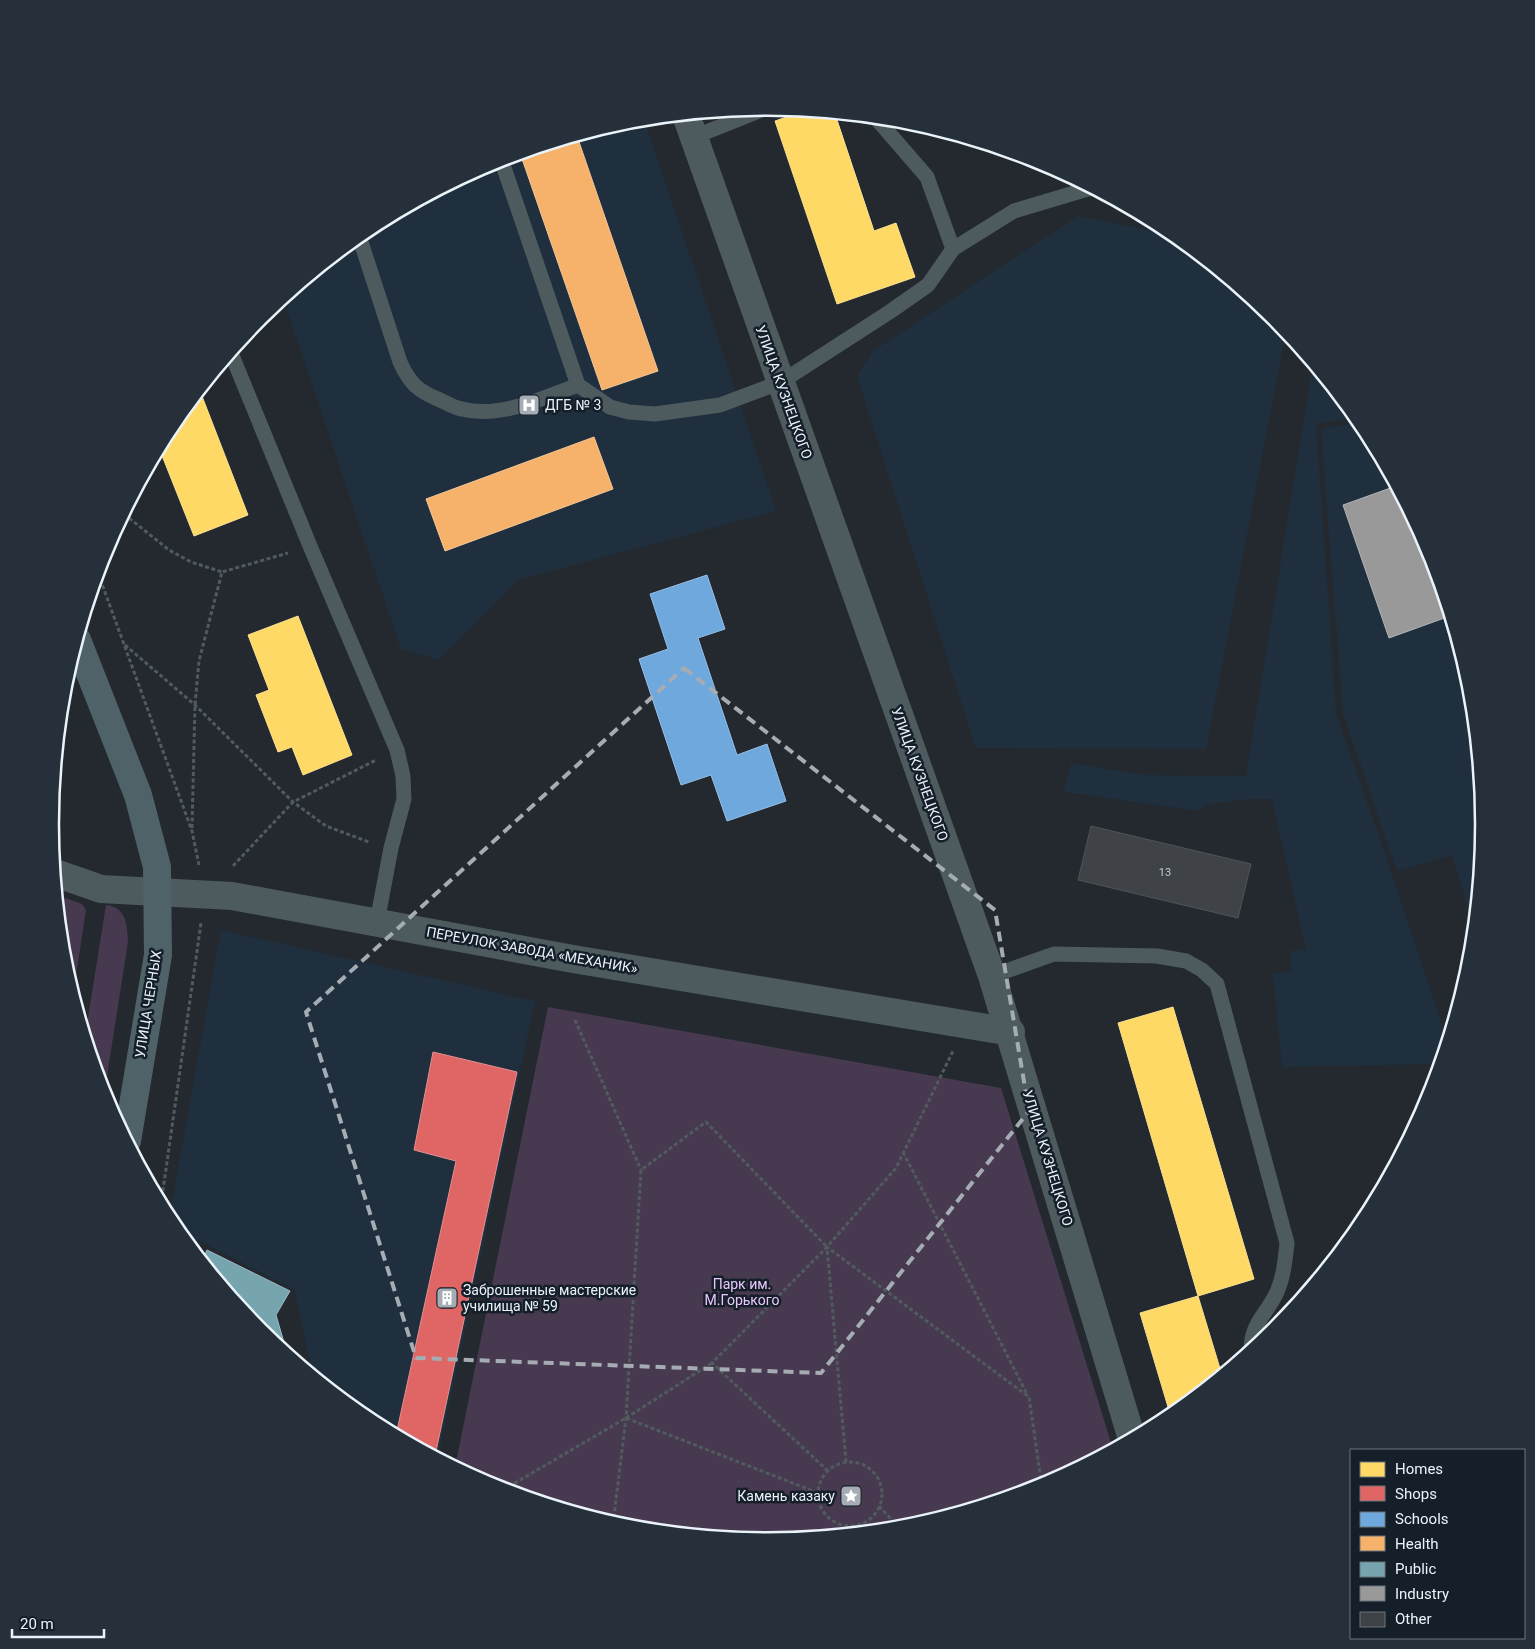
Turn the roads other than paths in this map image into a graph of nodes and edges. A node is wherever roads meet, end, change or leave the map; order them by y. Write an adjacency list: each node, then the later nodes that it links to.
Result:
1 (728, 117): 3 (lane)
2 (882, 125): 7 (lane)
3 (690, 126): 9 (street, УЛИЦА КУЗНЕЦКОГО)
4 (504, 167): 10 (lane)
5 (1084, 191): 7 (lane)
6 (362, 244): 10 (lane)
7 (953, 249): 9 (lane)
8 (233, 359): 14 (lane)
9 (781, 382): 10 (lane); 15 (street, УЛИЦА КУЗНЕЦКОГО)
10 (578, 385)
11 (81, 650): 13 (main road, УЛИЦА ЧЕРНЫХ)
12 (60, 875): 13 (street, ПЕРЕУЛОК ЗАВОДА «МЕХАНИК»)
13 (158, 894): 14 (street, ПЕРЕУЛОК ЗАВОДА «МЕХАНИК»); 17 (main road, УЛИЦА ЧЕРНЫХ)
14 (377, 922): 16 (street, ПЕРЕУЛОК ЗАВОДА «МЕХАНИК»)
15 (992, 976): 16 (street, УЛИЦА КУЗНЕЦКОГО); 18 (lane)
16 (1011, 1032): 19 (street, УЛИЦА КУЗНЕЦКОГО)
17 (129, 1131)
18 (1251, 1342)
19 (1130, 1433)

